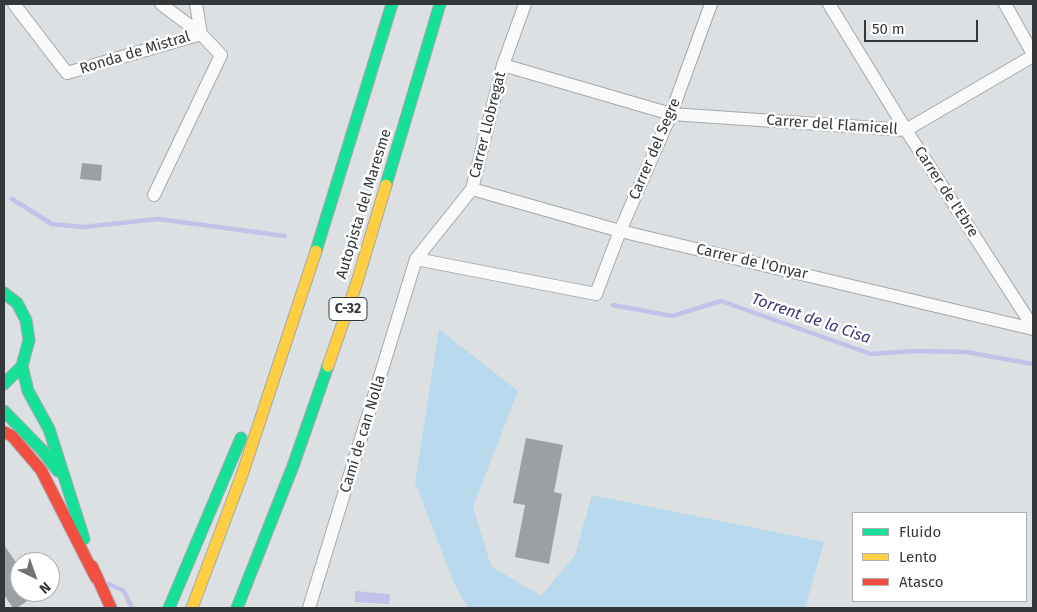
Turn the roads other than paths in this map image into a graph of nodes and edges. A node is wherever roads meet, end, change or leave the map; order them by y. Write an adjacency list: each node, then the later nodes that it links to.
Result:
1 (14, 4): 10 (street, Ronda de Mistral)
2 (161, 4): 10 (street, Ronda de Mistral)
3 (196, 4): 10 (street)
4 (392, 4): 19 (main road)
5 (440, 4): 32 (main road, Autopista del Maresme / C-32)
6 (525, 4): 12 (street, Carrer Llobregat)
7 (711, 4): 13 (street, Carrer del Segre)
8 (829, 4): 14 (street, Carrer de l'Ebre)
9 (1005, 4): 11 (street)
10 (201, 34): 16 (street, Ronda de Mistral)
11 (1033, 55): 14 (street, Carrer del Flamicell)
12 (503, 65): 13 (street, Carrer del Flamicell); 15 (street, Carrer Llobregat)
13 (671, 114): 14 (street, Carrer del Flamicell); 17 (street, Carrer del Segre)
14 (906, 130): 22 (street, Carrer de l'Ebre)
15 (472, 189): 17 (street, Carrer de l'Onyar); 18 (street, Carrer Llobregat)
16 (154, 195)
17 (620, 231): 18 (street, Carrer del Segre); 22 (street, Carrer de l'Onyar)
18 (416, 259): 33 (street, Camí de can Nolla)
19 (309, 273): 29 (main road); 31 (main road)
20 (4, 284): 21 (main road)
21 (6, 294): 23 (main road)
22 (1033, 328)
23 (22, 366): 24 (main road); 27 (main road)
24 (4, 384)
25 (4, 411): 27 (main road)
26 (4, 432): 28 (main road)
27 (67, 483): 28 (main road)
28 (96, 578): 30 (main road)
29 (170, 607)
30 (110, 608)
31 (192, 608)
32 (237, 608)
33 (309, 608)

